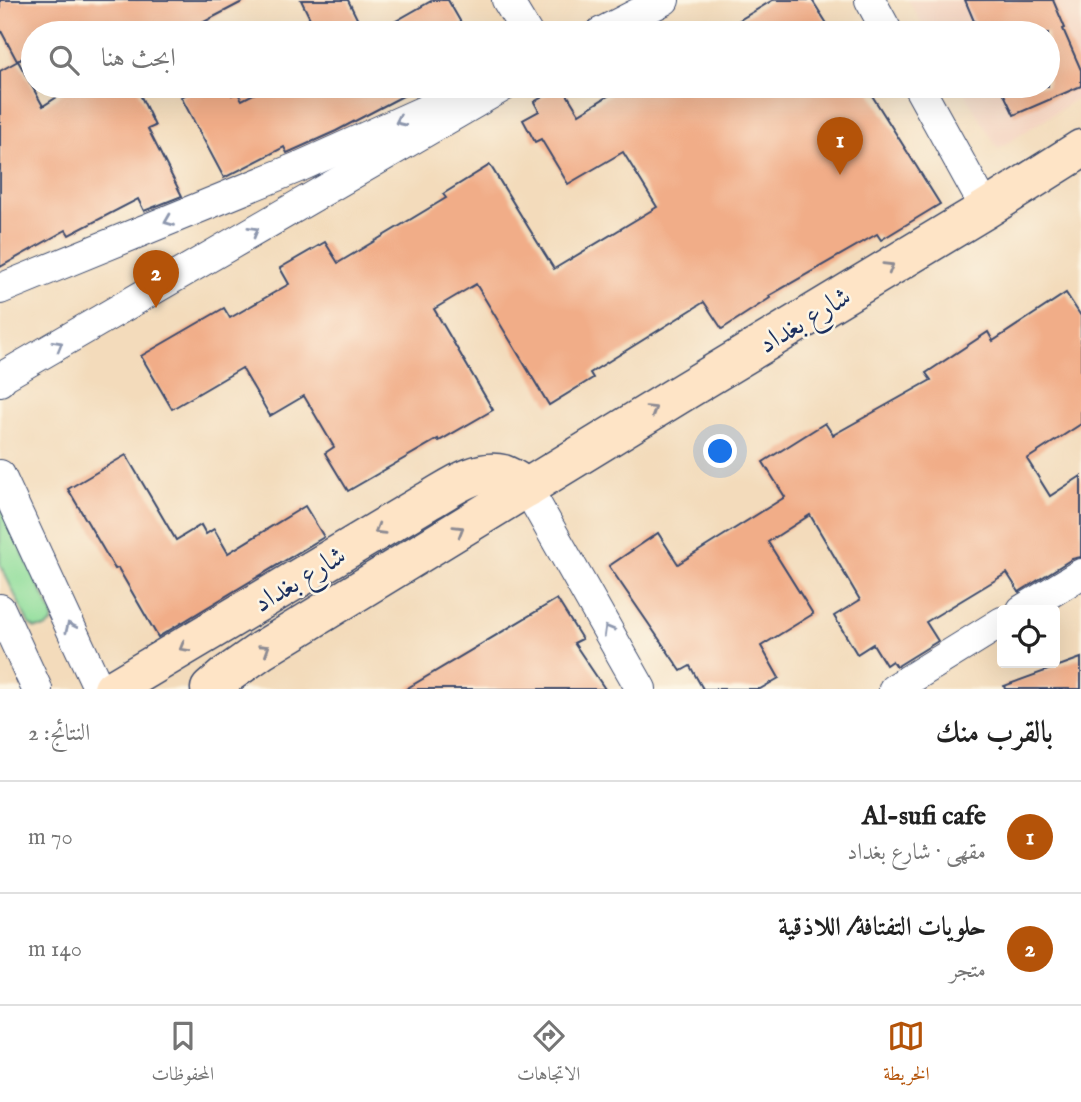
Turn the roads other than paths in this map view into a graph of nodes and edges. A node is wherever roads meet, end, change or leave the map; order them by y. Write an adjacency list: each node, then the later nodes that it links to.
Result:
1 (508, 0): 4 (street)
2 (664, 0): 5 (street)
3 (870, 0): 6 (street)
4 (520, 21)
5 (623, 21)
6 (881, 21)
7 (456, 98): 12 (street, one-way to 12)
8 (483, 98): 13 (street, one-way to 8)
9 (925, 98): 11 (street)
10 (1081, 149): 11 (main road, شارع بغداد)
11 (986, 209): 15 (main road, شارع بغداد, one-way to 11)
12 (0, 289)
13 (0, 381)
14 (0, 475): 21 (street, one-way to 14)
15 (527, 488): 22 (main road, شارع بغداد, one-way to 22); 23 (main road, شارع بغداد, one-way to 15); 24 (street, one-way to 15)
16 (1081, 574): 17 (street)
17 (1030, 605)
18 (0, 610): 20 (street)
19 (997, 625): 25 (street)
20 (37, 689)
21 (99, 689)
22 (113, 689)
23 (210, 689)
24 (641, 689)
25 (894, 689)

